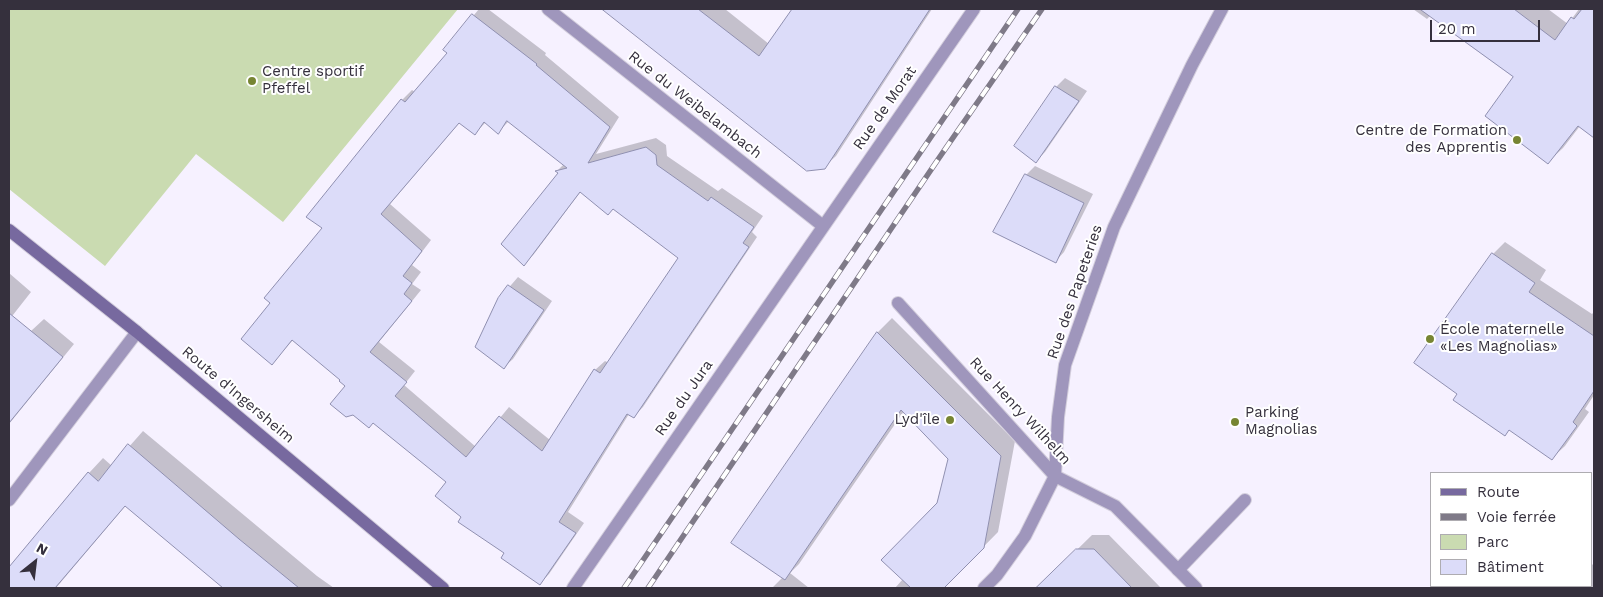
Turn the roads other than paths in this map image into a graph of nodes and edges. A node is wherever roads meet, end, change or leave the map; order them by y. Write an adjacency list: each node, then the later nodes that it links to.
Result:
1 (548, 9): 4 (street, Rue du Weibelambach)
2 (974, 9): 4 (street, Rue de Morat)
3 (1222, 9): 8 (street, Rue des Papeteries)
4 (823, 226): 13 (street, Rue du Jura)
5 (9, 230): 7 (main road, Route d'Ingersheim)
6 (898, 303): 8 (street, Rue Henry Wilhelm)
7 (136, 332): 9 (street); 12 (main road, Route d'Ingersheim)
8 (1056, 476): 11 (street, Rue Henry Wilhelm); 14 (street, Rue des Papeteries)
9 (9, 500)
10 (1245, 500): 11 (street)
11 (1178, 570): 15 (street, Rue Henry Wilhelm)
12 (443, 588)
13 (573, 588)
14 (984, 588)
15 (1196, 588)

